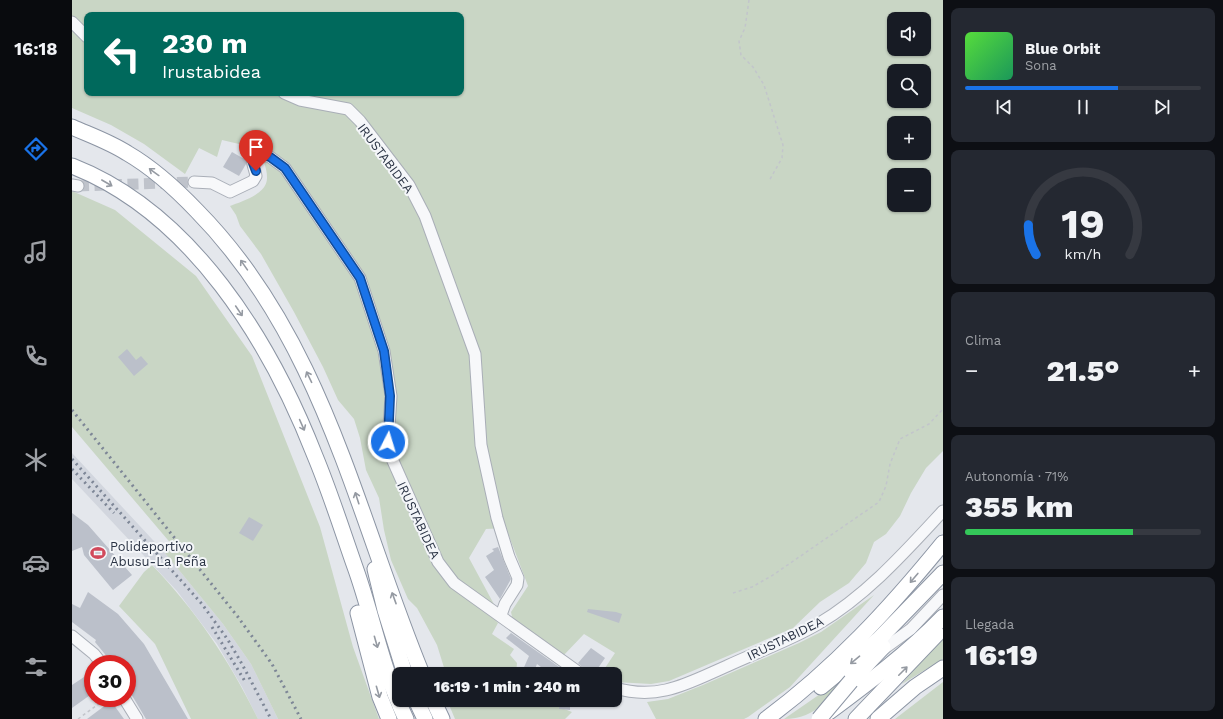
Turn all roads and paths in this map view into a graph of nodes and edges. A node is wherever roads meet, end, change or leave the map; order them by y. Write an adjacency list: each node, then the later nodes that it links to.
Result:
1 (748, 0): 8 (path)
2 (72, 22): 3 (street)
3 (84, 34)
4 (291, 96): 18 (street, IRUSTABIDEA)
5 (72, 127): 11 (highway, one-way to 5)
6 (72, 166): 12 (highway, one-way to 12)
7 (194, 182): 18 (street, IRUSTABIDEA)
8 (769, 182)
9 (943, 409): 16 (path)
10 (943, 511): 29 (street, IRUSTABIDEA)
11 (369, 535): 24 (highway); 25 (highway, one-way to 11)
12 (344, 538): 36 (highway, one-way to 36); 37 (highway, one-way to 37)
13 (943, 543): 40 (highway, one-way to 40)
14 (943, 573): 41 (highway, one-way to 41)
15 (943, 576): 22 (highway)
16 (733, 593)
17 (943, 595): 22 (street)
18 (501, 615): 26 (street, IRUSTABIDEA)
19 (943, 617): 28 (highway)
20 (943, 626): 44 (highway, one-way to 20)
21 (72, 636): 23 (street)
22 (877, 653): 43 (highway, bridge)
23 (95, 655)
24 (404, 667)
25 (419, 667)
26 (571, 667)
27 (943, 668): 45 (highway)
28 (870, 682): 42 (highway); 43 (highway)
29 (622, 690)
30 (95, 707): 34 (path)
31 (130, 707): 35 (street)
32 (419, 707): 38 (highway)
33 (436, 707): 39 (highway)
34 (78, 719)
35 (137, 719)
36 (389, 719)
37 (406, 719)
38 (425, 719)
39 (442, 719)
40 (766, 719)
41 (776, 719)
42 (810, 719)
43 (820, 719)
44 (856, 719)
45 (878, 719)

